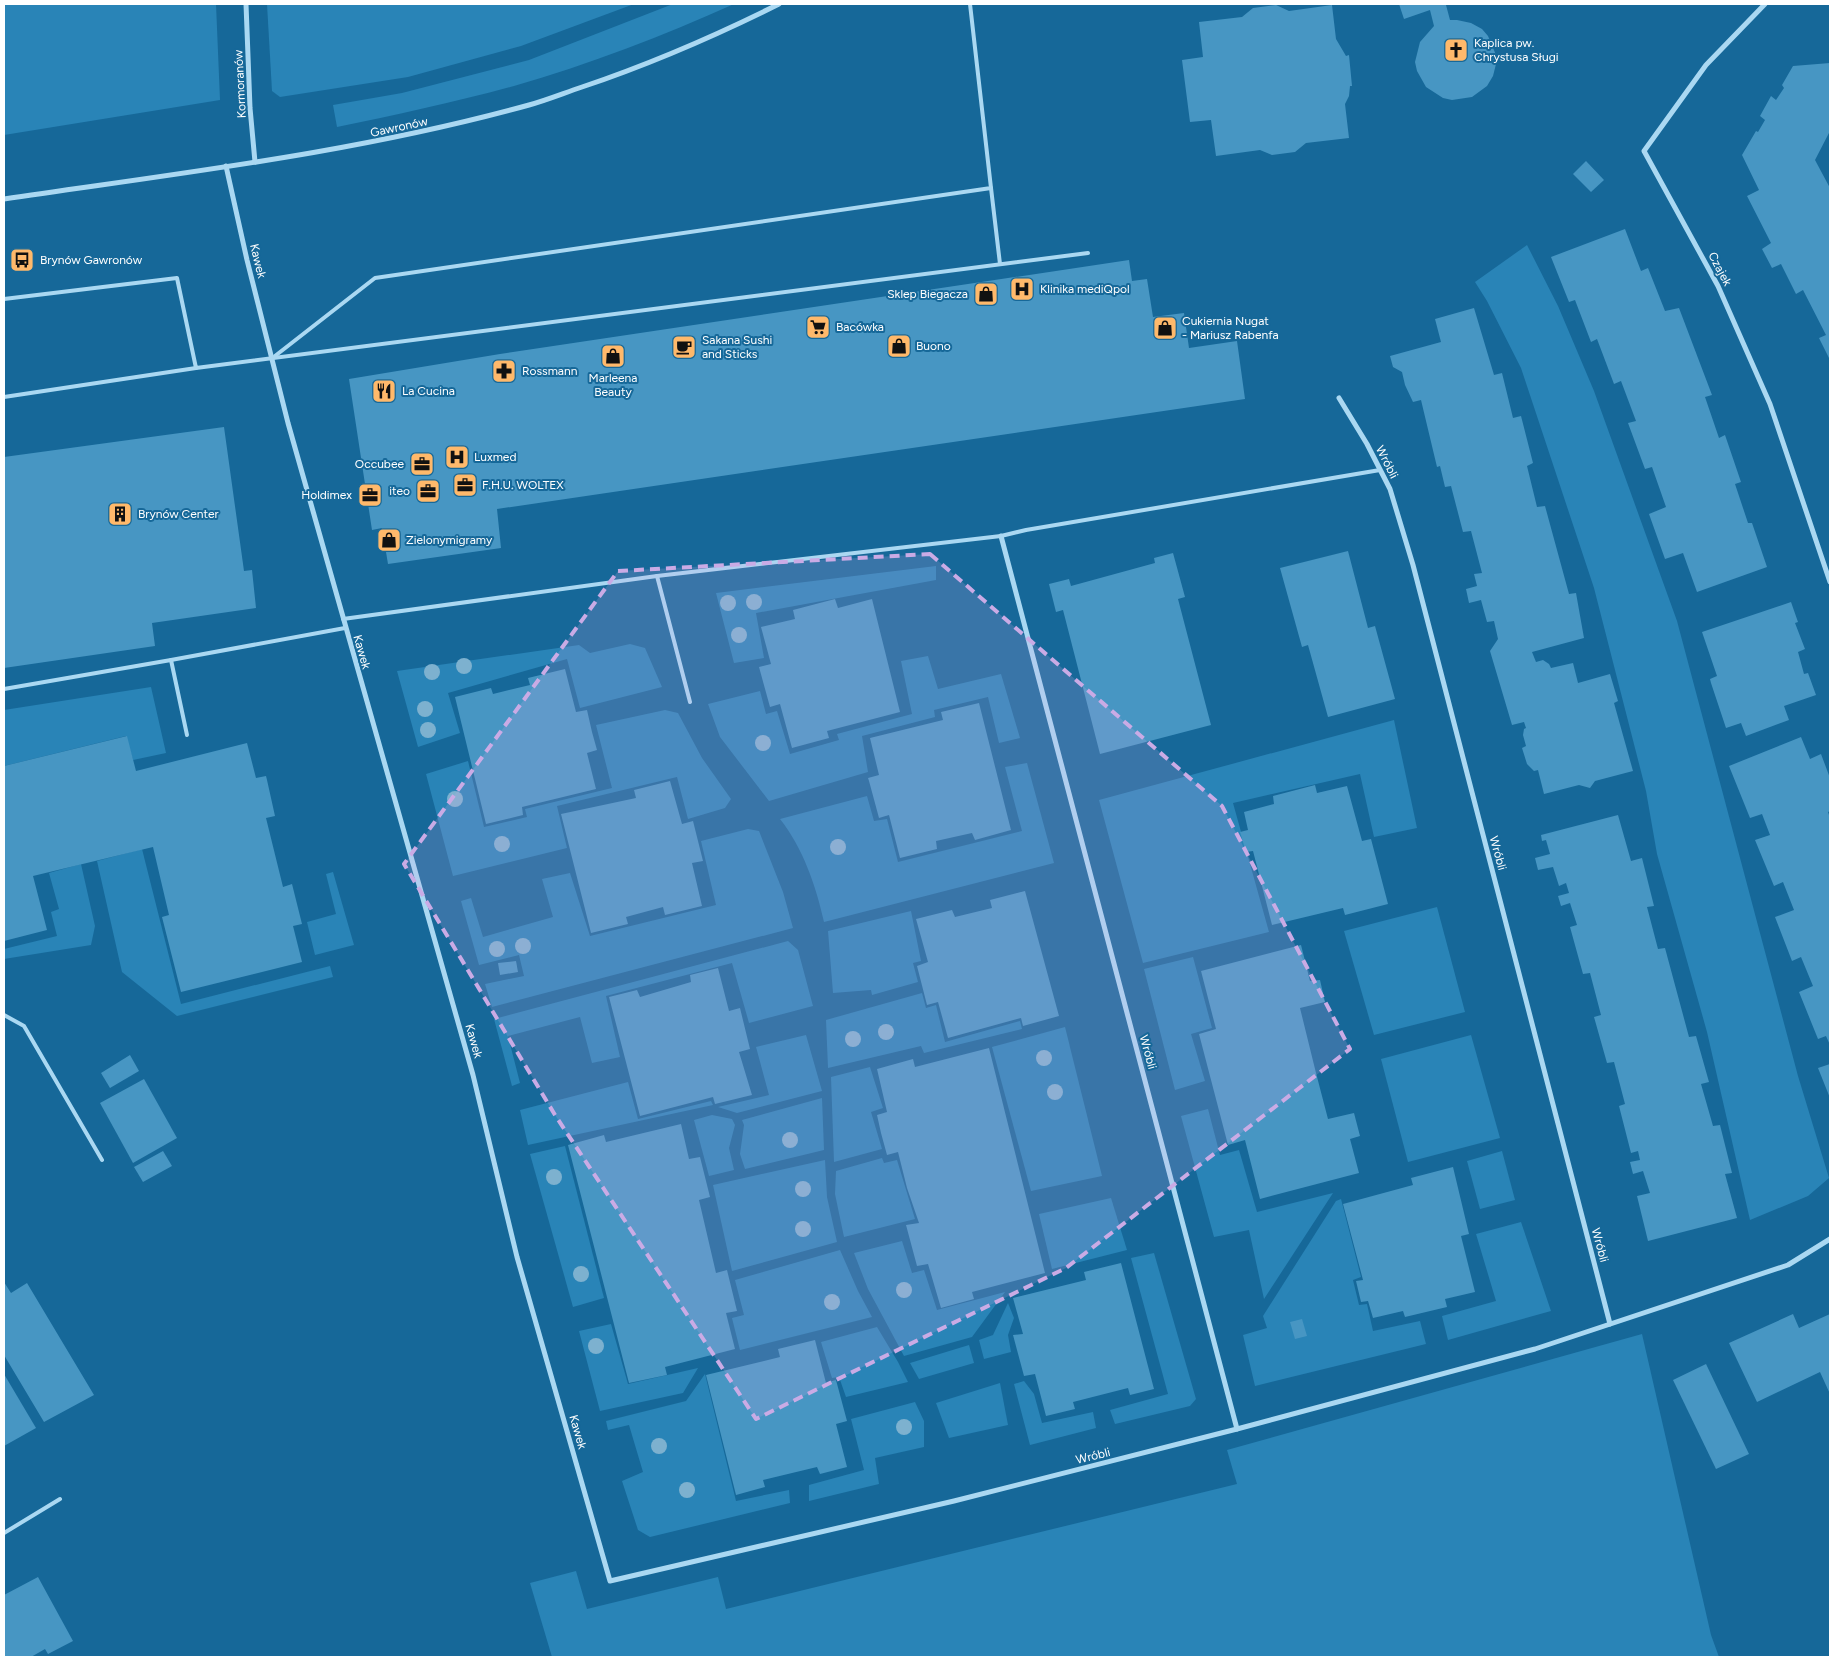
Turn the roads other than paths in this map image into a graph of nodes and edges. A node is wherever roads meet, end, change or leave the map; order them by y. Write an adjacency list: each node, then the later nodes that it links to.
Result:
1 (246, 4): 5 (street, Kormoranów)
2 (779, 4): 5 (street, Gawronów)
3 (970, 4): 7 (lane)
4 (1765, 4): 19 (street, Czajek)
5 (255, 162): 6 (street, Gawronów)
6 (226, 166): 8 (street, Gawronów); 12 (street, Kawek)
7 (990, 188): 10 (lane); 12 (lane)
8 (4, 199)
9 (1088, 253): 10 (lane)
10 (1000, 264): 12 (lane)
11 (4, 299): 13 (lane)
12 (273, 358): 13 (lane); 20 (street, Kawek)
13 (196, 368): 14 (lane)
14 (4, 397)
15 (1339, 398): 16 (street, Wróbli)
16 (1380, 470): 17 (lane); 29 (street, Wróbli)
17 (1001, 536): 18 (lane); 30 (street, Wróbli)
18 (657, 576): 20 (lane); 24 (lane)
19 (1830, 582)
20 (343, 619): 21 (street, Kawek)
21 (345, 628): 22 (lane); 32 (street, Kawek)
22 (171, 660): 23 (lane); 25 (lane)
23 (4, 689)
24 (690, 702)
25 (187, 735)
26 (4, 1015): 27 (lane)
27 (102, 1160)
28 (1830, 1239): 29 (street, Wróbli)
29 (1610, 1324): 30 (street, Wróbli)
30 (1237, 1429): 32 (street, Wróbli)
31 (60, 1499): 33 (lane)
32 (954, 1501)
33 (4, 1533)

